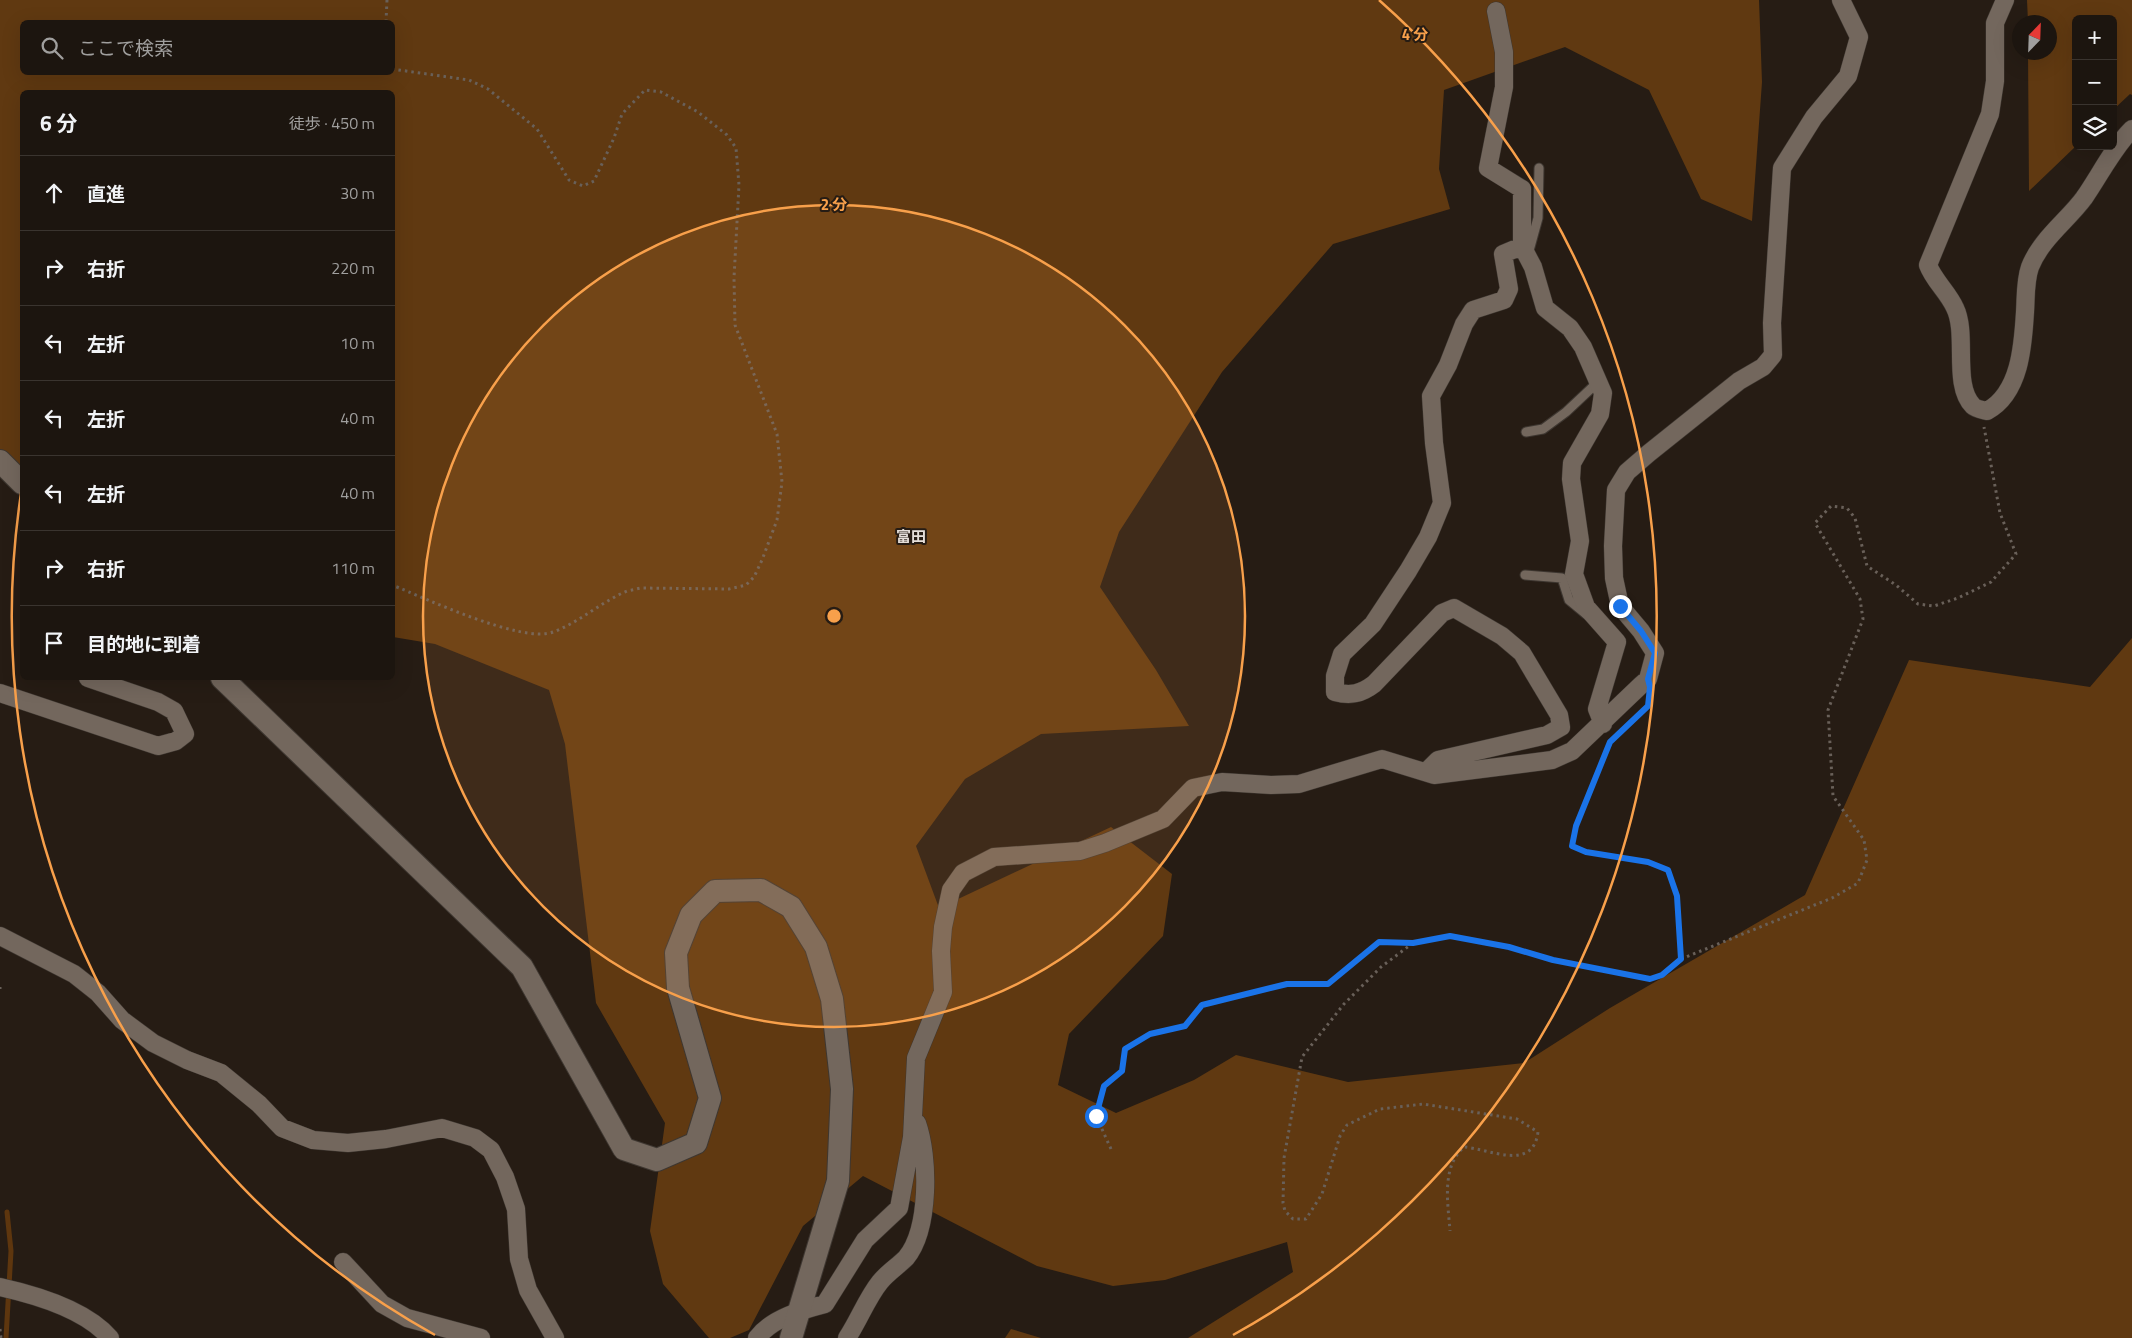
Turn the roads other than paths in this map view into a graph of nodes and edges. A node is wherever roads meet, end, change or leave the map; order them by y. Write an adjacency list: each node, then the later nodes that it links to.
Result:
1 (1841, 0): 16 (street)
2 (2005, 0): 4 (street)
3 (1496, 11): 6 (street)
4 (2132, 129)
5 (1539, 168): 6 (lane)
6 (1522, 246): 7 (street); 17 (street)
7 (1598, 382): 8 (lane); 12 (street)
8 (1526, 432)
9 (0, 461): 10 (street)
10 (20, 481)
11 (1525, 574): 12 (lane)
12 (1596, 618): 16 (street)
13 (94, 680): 15 (street)
14 (224, 680): 22 (street)
15 (0, 693)
16 (1603, 724): 17 (street)
17 (1426, 772): 19 (street)
18 (0, 936): 25 (street)
19 (914, 1113): 22 (street); 28 (street)
20 (343, 1262): 24 (street)
21 (0, 1287): 23 (street)
22 (797, 1311): 26 (street); 27 (street)
23 (110, 1338)
24 (481, 1338)
25 (555, 1338)
26 (757, 1338)
27 (791, 1338)
28 (847, 1338)

